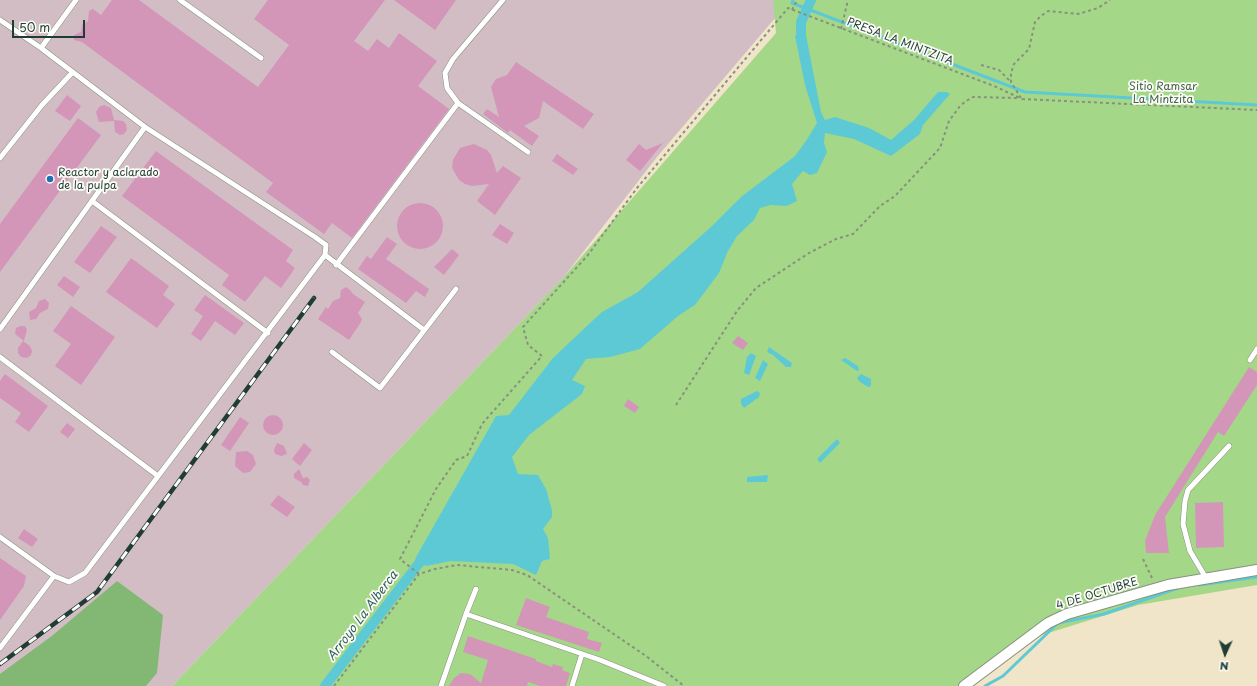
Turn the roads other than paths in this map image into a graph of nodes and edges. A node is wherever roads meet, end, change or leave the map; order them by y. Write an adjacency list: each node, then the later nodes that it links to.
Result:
1 (76, 0): 5 (lane)
2 (180, 0): 6 (lane)
3 (503, 0): 8 (lane)
4 (0, 20): 5 (lane)
5 (41, 48): 7 (lane)
6 (261, 58)
7 (72, 73): 9 (lane); 11 (lane)
8 (458, 103): 10 (lane); 14 (lane)
9 (145, 127): 12 (lane); 13 (lane)
10 (528, 152)
11 (0, 158)
12 (92, 201): 16 (lane); 18 (lane)
13 (325, 255): 14 (lane); 18 (lane)
14 (336, 265): 17 (lane)
15 (456, 289): 17 (lane)
16 (0, 329)
17 (424, 330): 20 (lane)
18 (268, 333): 24 (lane)
19 (1257, 348): 22 (lane)
20 (332, 352)
21 (0, 357): 24 (lane)
22 (1250, 360)
23 (1229, 446): 28 (lane)
24 (158, 476): 27 (lane)
25 (0, 537): 27 (lane)
26 (1257, 570): 28 (street, 4 DE OCTUBRE)
27 (54, 576): 31 (lane)
28 (1206, 578): 36 (street, 4 DE OCTUBRE)
29 (476, 588): 30 (lane)
30 (466, 614): 32 (lane); 33 (lane)
31 (0, 648)
32 (582, 654): 34 (lane); 35 (lane)
33 (441, 686)
34 (572, 686)
35 (664, 686)
36 (964, 686)

